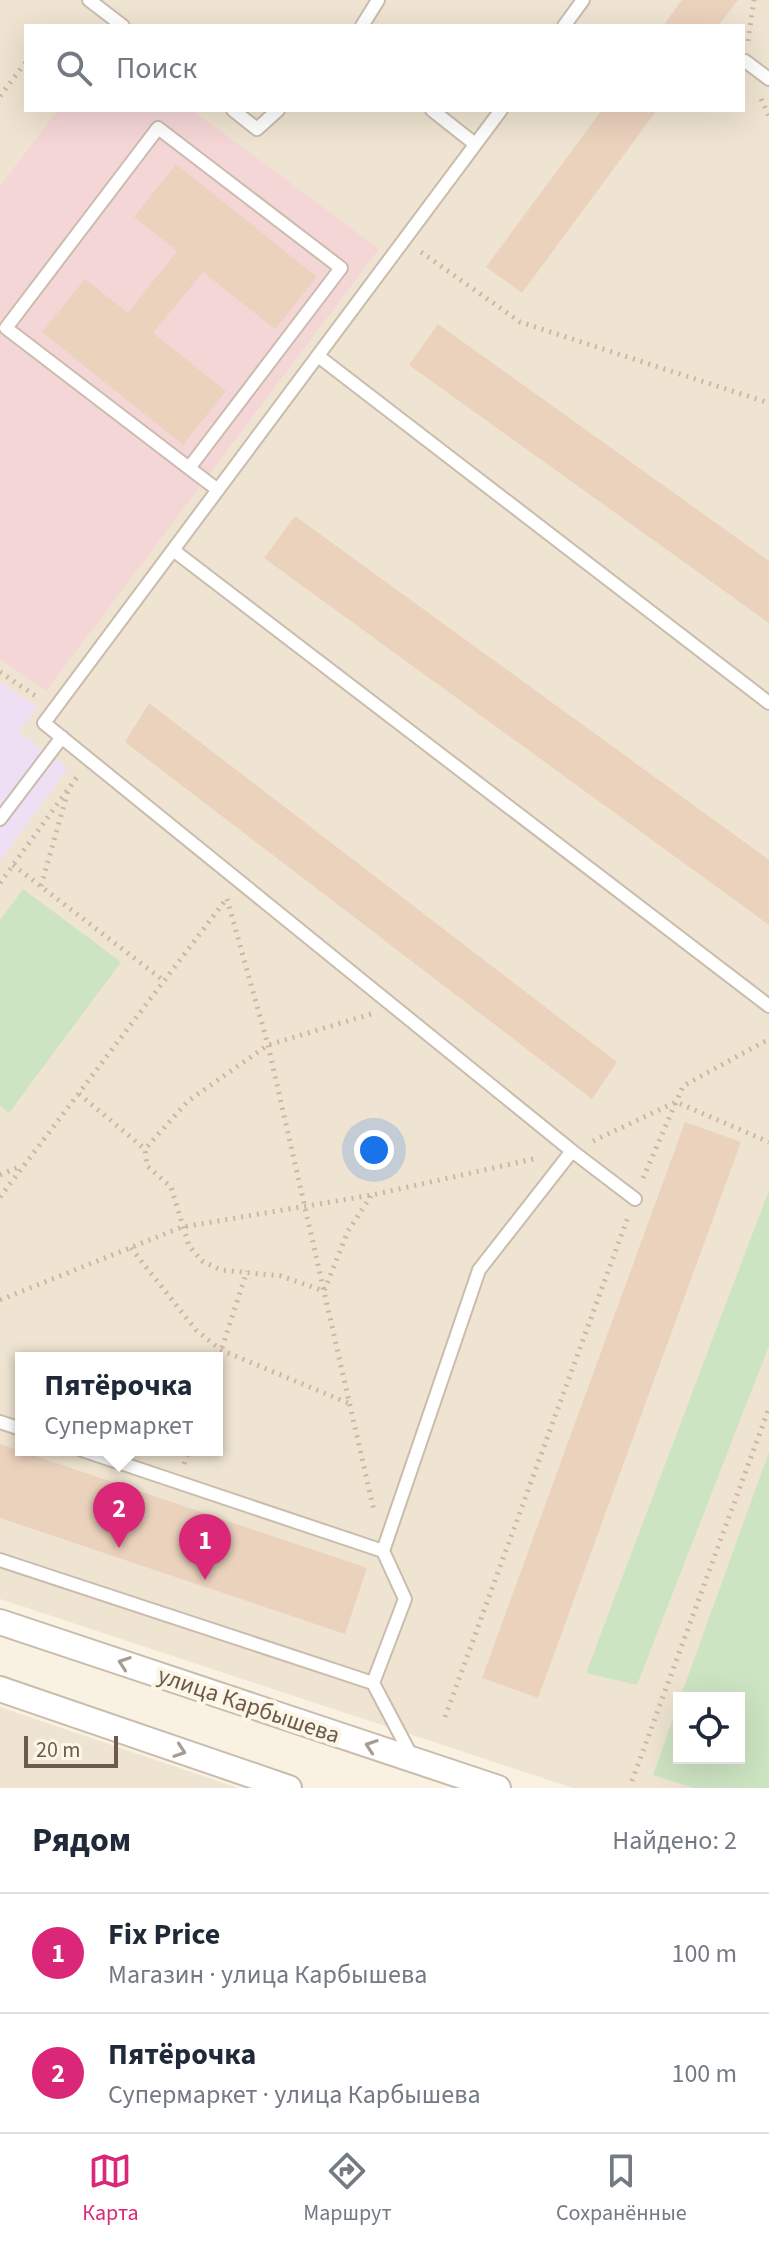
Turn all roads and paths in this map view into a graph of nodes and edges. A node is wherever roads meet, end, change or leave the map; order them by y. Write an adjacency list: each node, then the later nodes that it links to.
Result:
1 (89, 0): 4 (lane)
2 (378, 0): 5 (lane)
3 (583, 0): 6 (lane)
4 (120, 24)
5 (363, 24)
6 (565, 24)
7 (745, 61): 9 (lane)
8 (24, 65): 10 (path)
9 (769, 79)
10 (0, 96)
11 (236, 112): 12 (lane)
12 (276, 112)
13 (435, 112): 15 (lane)
14 (499, 112): 15 (lane)
15 (475, 144): 16 (lane)
16 (404, 240): 17 (lane); 18 (path)
17 (318, 356): 20 (lane); 23 (lane)
18 (769, 403)
19 (189, 468): 19 (lane); 20 (lane)
20 (218, 490): 21 (lane)
21 (173, 550): 24 (lane); 35 (lane)
22 (0, 672): 24 (path)
23 (769, 703)
24 (54, 709): 25 (lane)
25 (62, 737): 26 (lane); 28 (lane)
26 (89, 759): 27 (path); 30 (lane)
27 (70, 787): 29 (path); 32 (path)
28 (1, 816)
29 (13, 865): 31 (path); 32 (path)
30 (240, 882): 33 (path); 36 (lane)
31 (0, 883)
32 (41, 886): 34 (path)
33 (227, 898): 34 (path); 38 (path)
34 (164, 981): 39 (path)
35 (769, 1006)
36 (394, 1007): 38 (path); 43 (lane)
37 (769, 1039): 40 (path)
38 (268, 1045): 42 (path); 49 (path)
39 (79, 1094): 42 (path); 44 (path)
40 (676, 1102): 41 (path); 43 (path); 48 (path)
41 (769, 1142)
42 (145, 1149): 50 (path)
43 (572, 1151): 46 (path); 48 (lane); 59 (lane)
44 (25, 1164): 45 (path); 47 (path)
45 (0, 1175)
46 (372, 1195): 49 (path); 53 (path)
47 (0, 1197)
48 (635, 1199): 64 (path)
49 (303, 1207): 50 (path); 53 (path)
50 (182, 1227): 51 (path); 52 (path)
51 (131, 1248): 54 (path); 55 (path)
52 (247, 1271): 53 (path); 55 (path)
53 (324, 1291): 56 (path)
54 (0, 1300)
55 (221, 1350): 56 (path)
56 (349, 1404): 59 (path)
57 (769, 1408): 66 (path)
58 (100, 1456): 59 (lane)
59 (383, 1551): 62 (lane)
60 (0, 1560): 62 (lane)
61 (0, 1622): 65 (street, улица Карбышева, one-way to 61)
62 (373, 1683): 65 (lane)
63 (0, 1689): 67 (street, one-way to 67)
64 (445, 1717)
65 (414, 1761): 68 (street, улица Карбышева)
66 (632, 1781)
67 (289, 1788)
68 (498, 1788)

